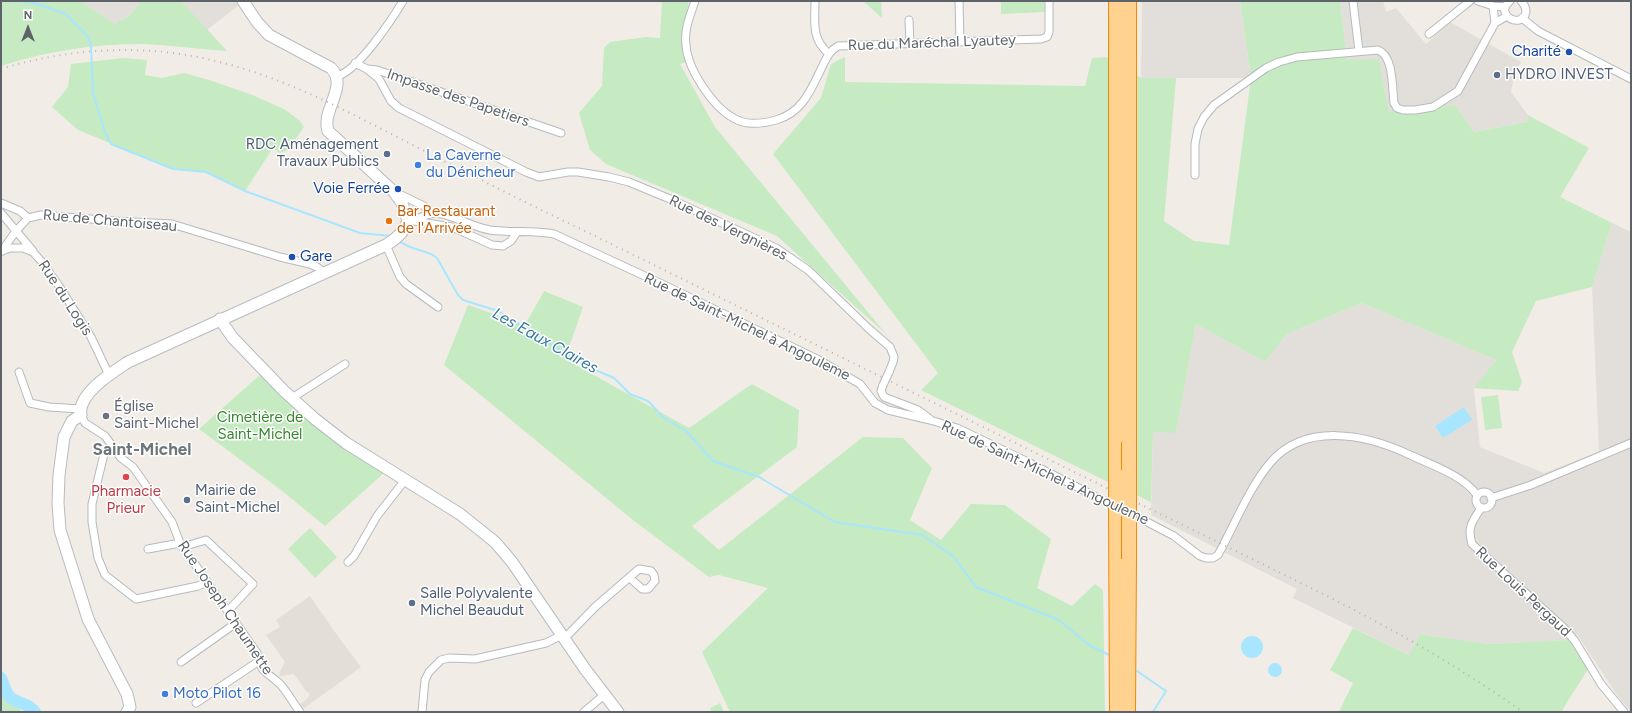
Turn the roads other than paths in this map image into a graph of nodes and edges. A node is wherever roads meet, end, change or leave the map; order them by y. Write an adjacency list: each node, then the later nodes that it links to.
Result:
1 (243, 1): 27 (street)
2 (403, 1): 25 (street)
3 (695, 1): 24 (street, Rue du Maréchal Lyautey)
4 (815, 1): 24 (street)
5 (959, 1): 21 (street)
6 (1049, 1): 21 (street, Rue du Maréchal Lyautey)
7 (1116, 1): 74 (highway, bridge)
8 (1129, 1): 75 (highway, bridge)
9 (1353, 1): 23 (street)
10 (1470, 1): 20 (street)
11 (1478, 1): 14 (street)
12 (1510, 1): 15 (street)
13 (1522, 1): 17 (street)
14 (1493, 6): 15 (street); 19 (street)
15 (1505, 7): 16 (street)
16 (1507, 16): 17 (street); 19 (street)
17 (1522, 18): 28 (street)
18 (909, 20): 22 (street)
19 (1495, 23): 23 (street)
20 (1429, 34)
21 (960, 42): 22 (street, Rue du Maréchal Lyautey)
22 (910, 44): 24 (street, Rue du Maréchal Lyautey)
23 (1359, 51): 30 (street)
24 (829, 54)
25 (355, 63): 26 (street, Impasse des Papetiers); 27 (street)
26 (367, 68): 29 (street, Impasse des Papetiers); 50 (street, Rue des Vergnières, bridge)
27 (338, 76): 31 (street)
28 (1631, 79)
29 (561, 133)
30 (1195, 175)
31 (394, 192): 34 (street); 36 (street)
32 (1, 203): 35 (street)
33 (1, 213): 37 (street)
34 (430, 213): 36 (street); 38 (street, Rue de Saint-Michel à Angouleme)
35 (28, 218): 37 (street, Rue de Chantoiseau); 42 (street, Rue de Chantoiseau)
36 (411, 221): 38 (street); 39 (street)
37 (16, 231): 40 (street, Rue de Chantoiseau); 41 (street)
38 (517, 232): 50 (street, Rue de Saint-Michel à Angouleme)
39 (393, 240): 42 (street); 43 (street)
40 (1, 252): 41 (street, Rue du Logis)
41 (33, 252): 47 (street, Rue du Logis)
42 (323, 272): 44 (street)
43 (438, 307)
44 (220, 319): 47 (street); 48 (street)
45 (345, 364): 48 (street)
46 (19, 372): 49 (street)
47 (109, 375): 49 (street)
48 (292, 398): 53 (street)
49 (80, 412): 52 (street, Rue Joseph Chaumette); 69 (street)
50 (930, 420): 54 (street, Rue de Saint-Michel à Angouleme)
51 (1631, 443): 55 (street)
52 (111, 445): 57 (street, Rue Joseph Chaumette); 61 (street)
53 (405, 480): 59 (street); 64 (street)
54 (1477, 495): 55 (street); 56 (street)
55 (1491, 498): 56 (street)
56 (1481, 508): 76 (street, Rue Louis Pergaud)
57 (181, 545): 58 (street); 61 (street, Rue Joseph Chaumette); 62 (street)
58 (148, 549)
59 (348, 562)
60 (630, 578): 64 (street)
61 (207, 582): 62 (street, Rue Joseph Chaumette)
62 (228, 611): 63 (street, Rue Joseph Chaumette)
63 (236, 623): 65 (street, Rue Joseph Chaumette); 66 (street)
64 (563, 637): 67 (street); 71 (street)
65 (259, 661): 68 (street); 70 (street, Rue Joseph Chaumette)
66 (181, 662)
67 (604, 695): 72 (street); 73 (street)
68 (196, 703)
69 (128, 712)
70 (300, 712)
71 (422, 712)
72 (584, 712)
73 (618, 712)
74 (1117, 712)
75 (1128, 712)
76 (1624, 712)

